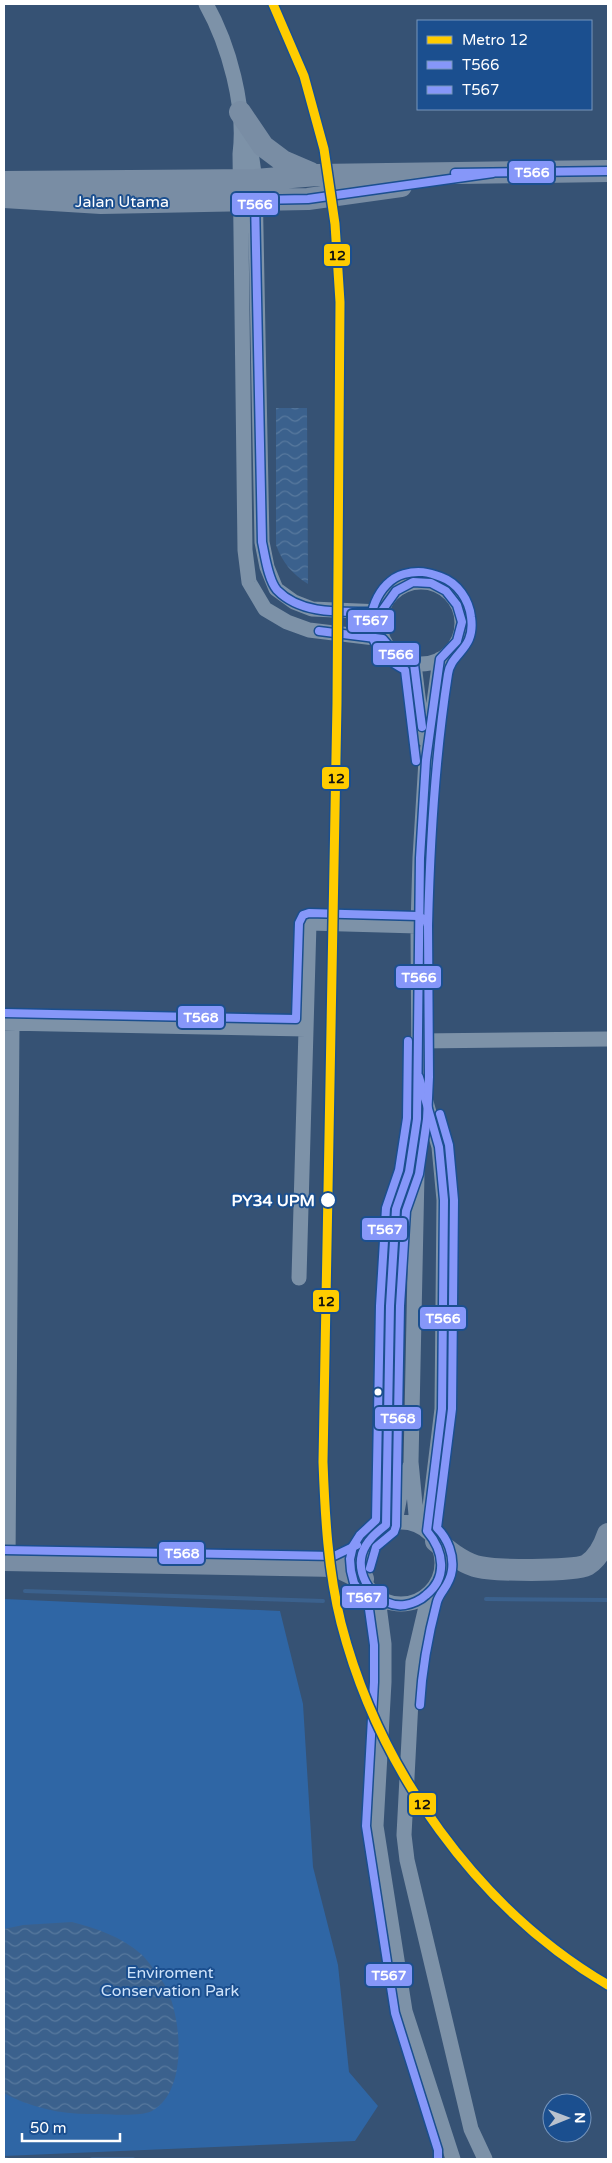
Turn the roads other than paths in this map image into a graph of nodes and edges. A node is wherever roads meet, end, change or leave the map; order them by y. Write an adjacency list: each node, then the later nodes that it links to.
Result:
1 (206, 4): 2 (street)
2 (242, 122): 5 (street); 7 (street)
3 (608, 171): 4 (street)
4 (493, 173): 5 (street); 7 (street)
5 (317, 175): 7 (street)
6 (4, 182): 7 (street, Jalan Utama)
7 (248, 190): 8 (street, Jalan Utama); 9 (street); 10 (street)
8 (4, 197)
9 (381, 612): 10 (street); 11 (street)
10 (383, 639): 12 (street)
11 (440, 659): 12 (street); 13 (street)
12 (414, 664): 13 (street)
13 (426, 760): 14 (street)
14 (418, 926): 16 (street); 18 (street)
15 (8, 1023): 16 (street); 27 (street)
16 (306, 1029): 21 (street)
17 (608, 1039): 18 (street)
18 (418, 1041): 19 (street)
19 (419, 1077): 20 (street); 24 (street)
20 (417, 1119): 22 (street); 23 (street)
21 (299, 1278)
22 (411, 1462): 23 (street); 24 (street)
23 (390, 1524): 24 (street); 26 (street)
24 (427, 1532): 25 (street); 30 (street)
25 (608, 1534)
26 (361, 1554): 28 (street); 29 (street)
27 (6, 1561): 28 (street)
28 (336, 1566): 29 (street)
29 (363, 1579): 31 (street)
30 (429, 1594): 31 (street); 33 (street)
31 (378, 1598): 32 (street)
32 (450, 2156)
33 (485, 2159)

